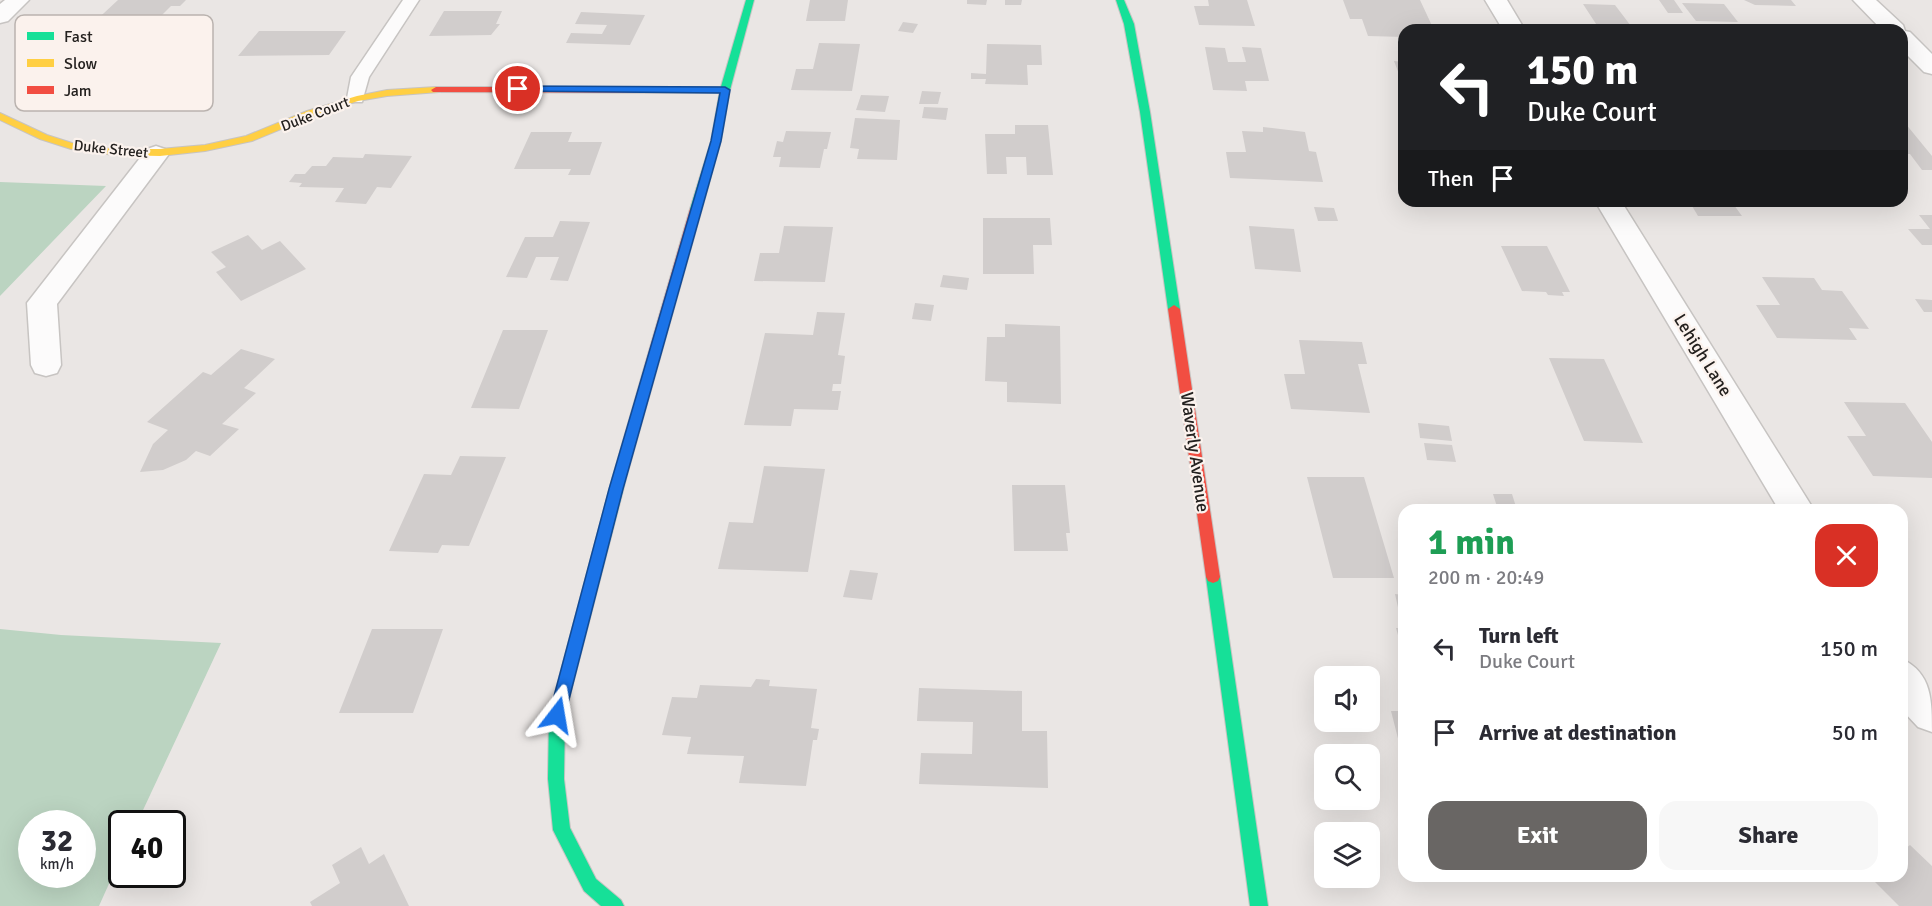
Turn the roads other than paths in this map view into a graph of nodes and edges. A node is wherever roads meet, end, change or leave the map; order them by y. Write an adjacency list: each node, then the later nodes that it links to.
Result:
1 (18, 0): 7 (street)
2 (411, 0): 13 (lane)
3 (750, 0): 12 (street)
4 (1120, 0): 22 (street, Waverly Avenue)
5 (1496, 0): 8 (street)
6 (1864, 0): 9 (street)
7 (0, 16)
8 (1510, 24)
9 (1889, 24)
10 (1908, 43): 11 (street)
11 (1932, 67)
12 (725, 90): 13 (street, Duke Court); 21 (street)
13 (356, 98): 15 (street, Duke Court)
14 (0, 116): 15 (street, Duke Street)
15 (156, 154): 17 (street)
16 (1612, 207): 18 (street, Lehigh Lane)
17 (46, 364)
18 (1793, 504)
19 (1908, 686): 20 (street)
20 (1932, 714)
21 (615, 906)
22 (1259, 906)

